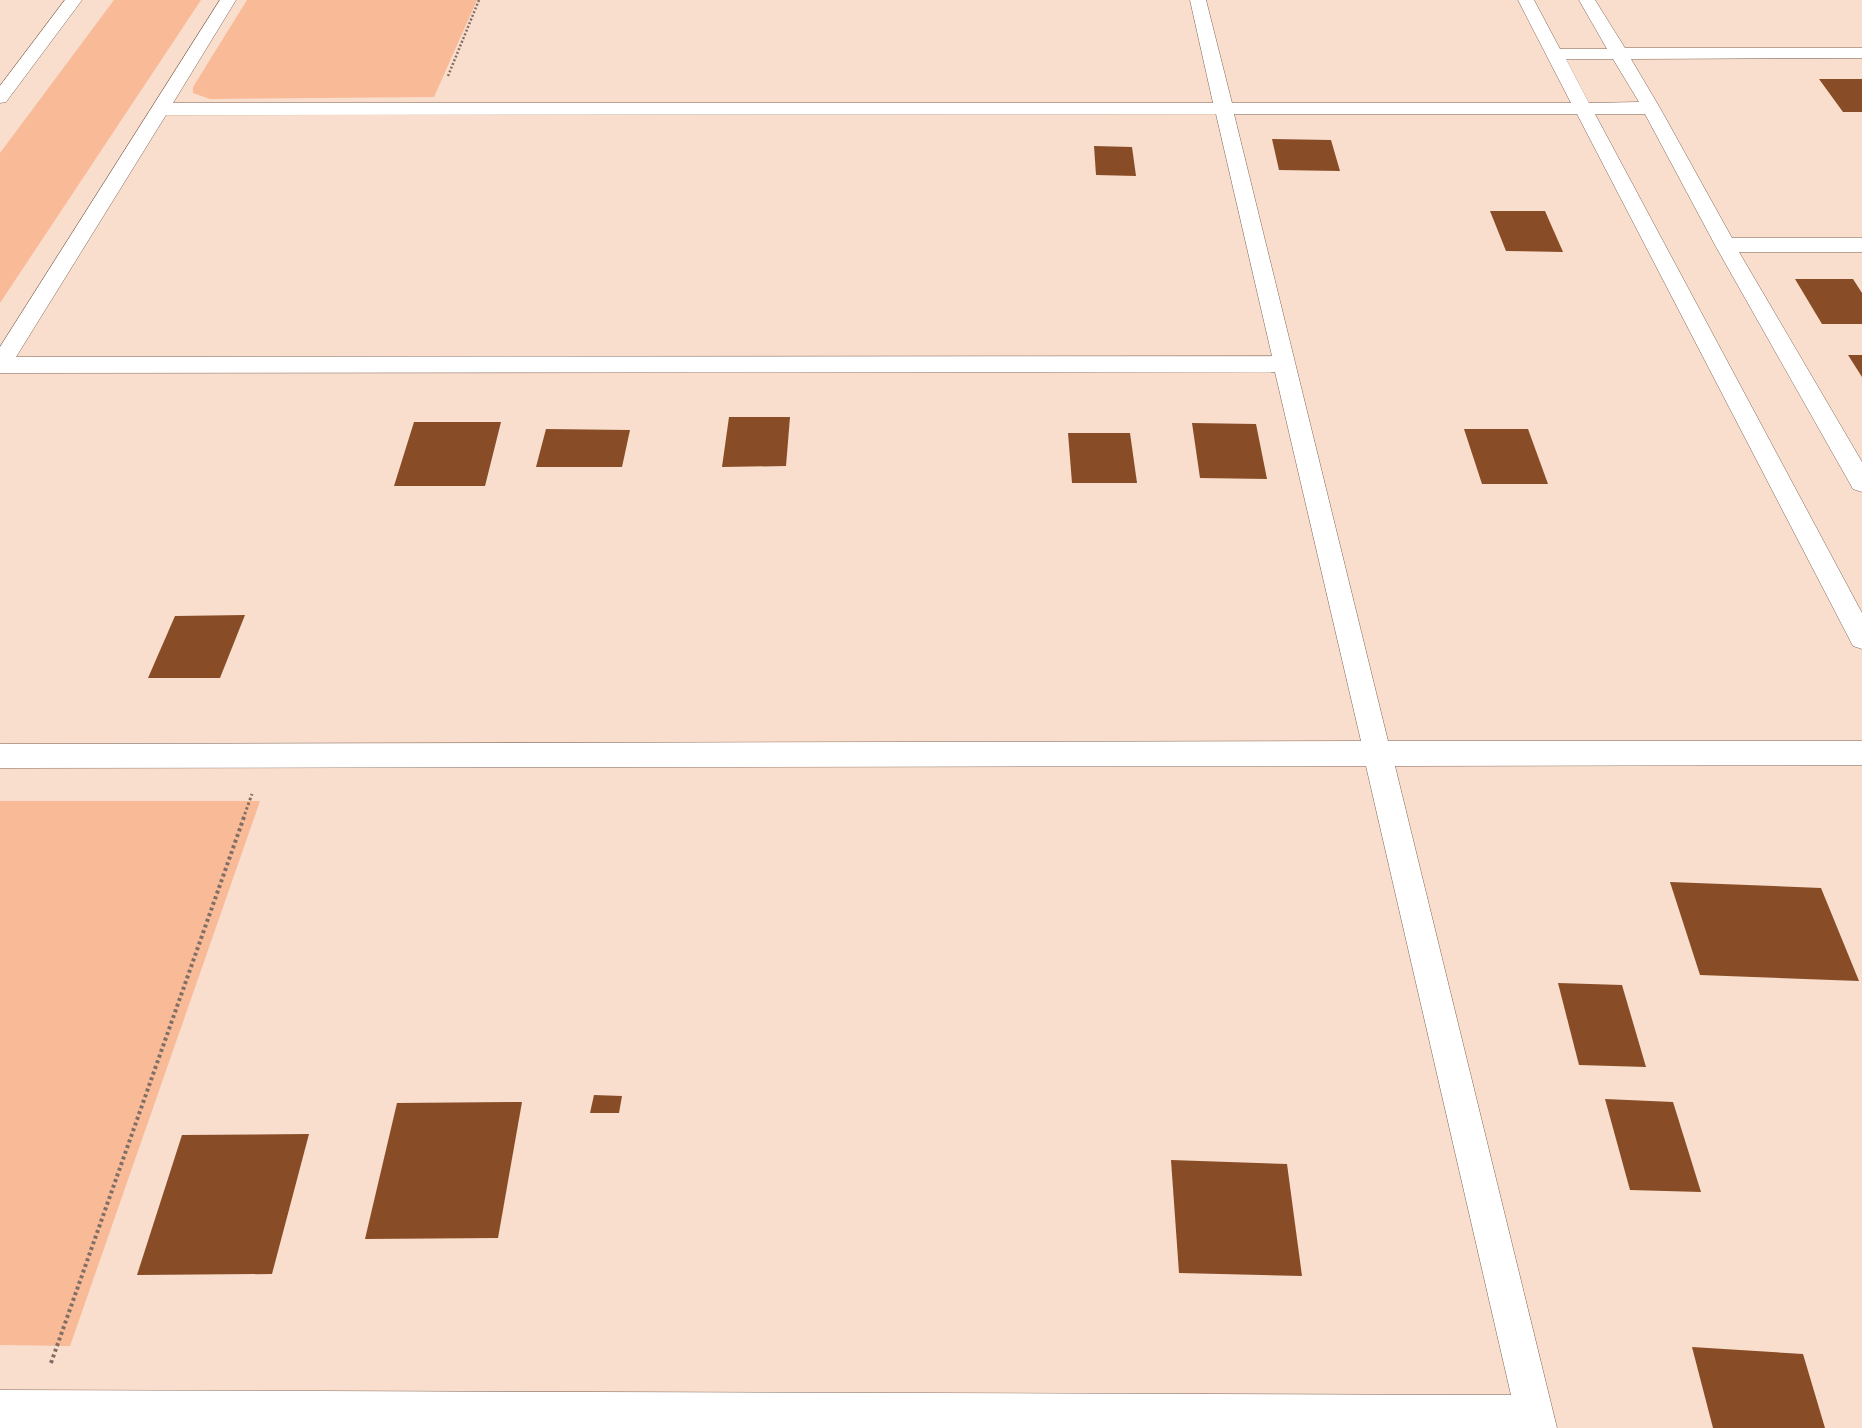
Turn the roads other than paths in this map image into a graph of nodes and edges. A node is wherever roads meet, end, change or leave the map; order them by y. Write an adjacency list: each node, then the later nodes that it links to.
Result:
1 (74, 0): 9 (street)
2 (228, 0): 13 (street)
3 (1198, 0): 10 (street)
4 (1526, 0): 8 (street)
5 (1587, 0): 6 (street)
6 (1618, 52): 7 (street); 8 (street); 12 (street)
7 (1862, 53)
8 (1554, 54): 11 (street)
9 (0, 98)
10 (1224, 108): 11 (street); 13 (street); 16 (street)
11 (1583, 108): 12 (street); 19 (street)
12 (1651, 108): 14 (street)
13 (159, 109): 17 (street)
14 (1725, 245): 15 (street); 18 (street)
15 (1862, 245)
16 (1284, 364): 17 (street); 21 (street)
17 (0, 365)
18 (1862, 483)
19 (1862, 638)
20 (1862, 753): 21 (street)
21 (1378, 755): 22 (street); 24 (street)
22 (0, 756)
23 (18, 1409): 24 (street)
24 (1536, 1421)

